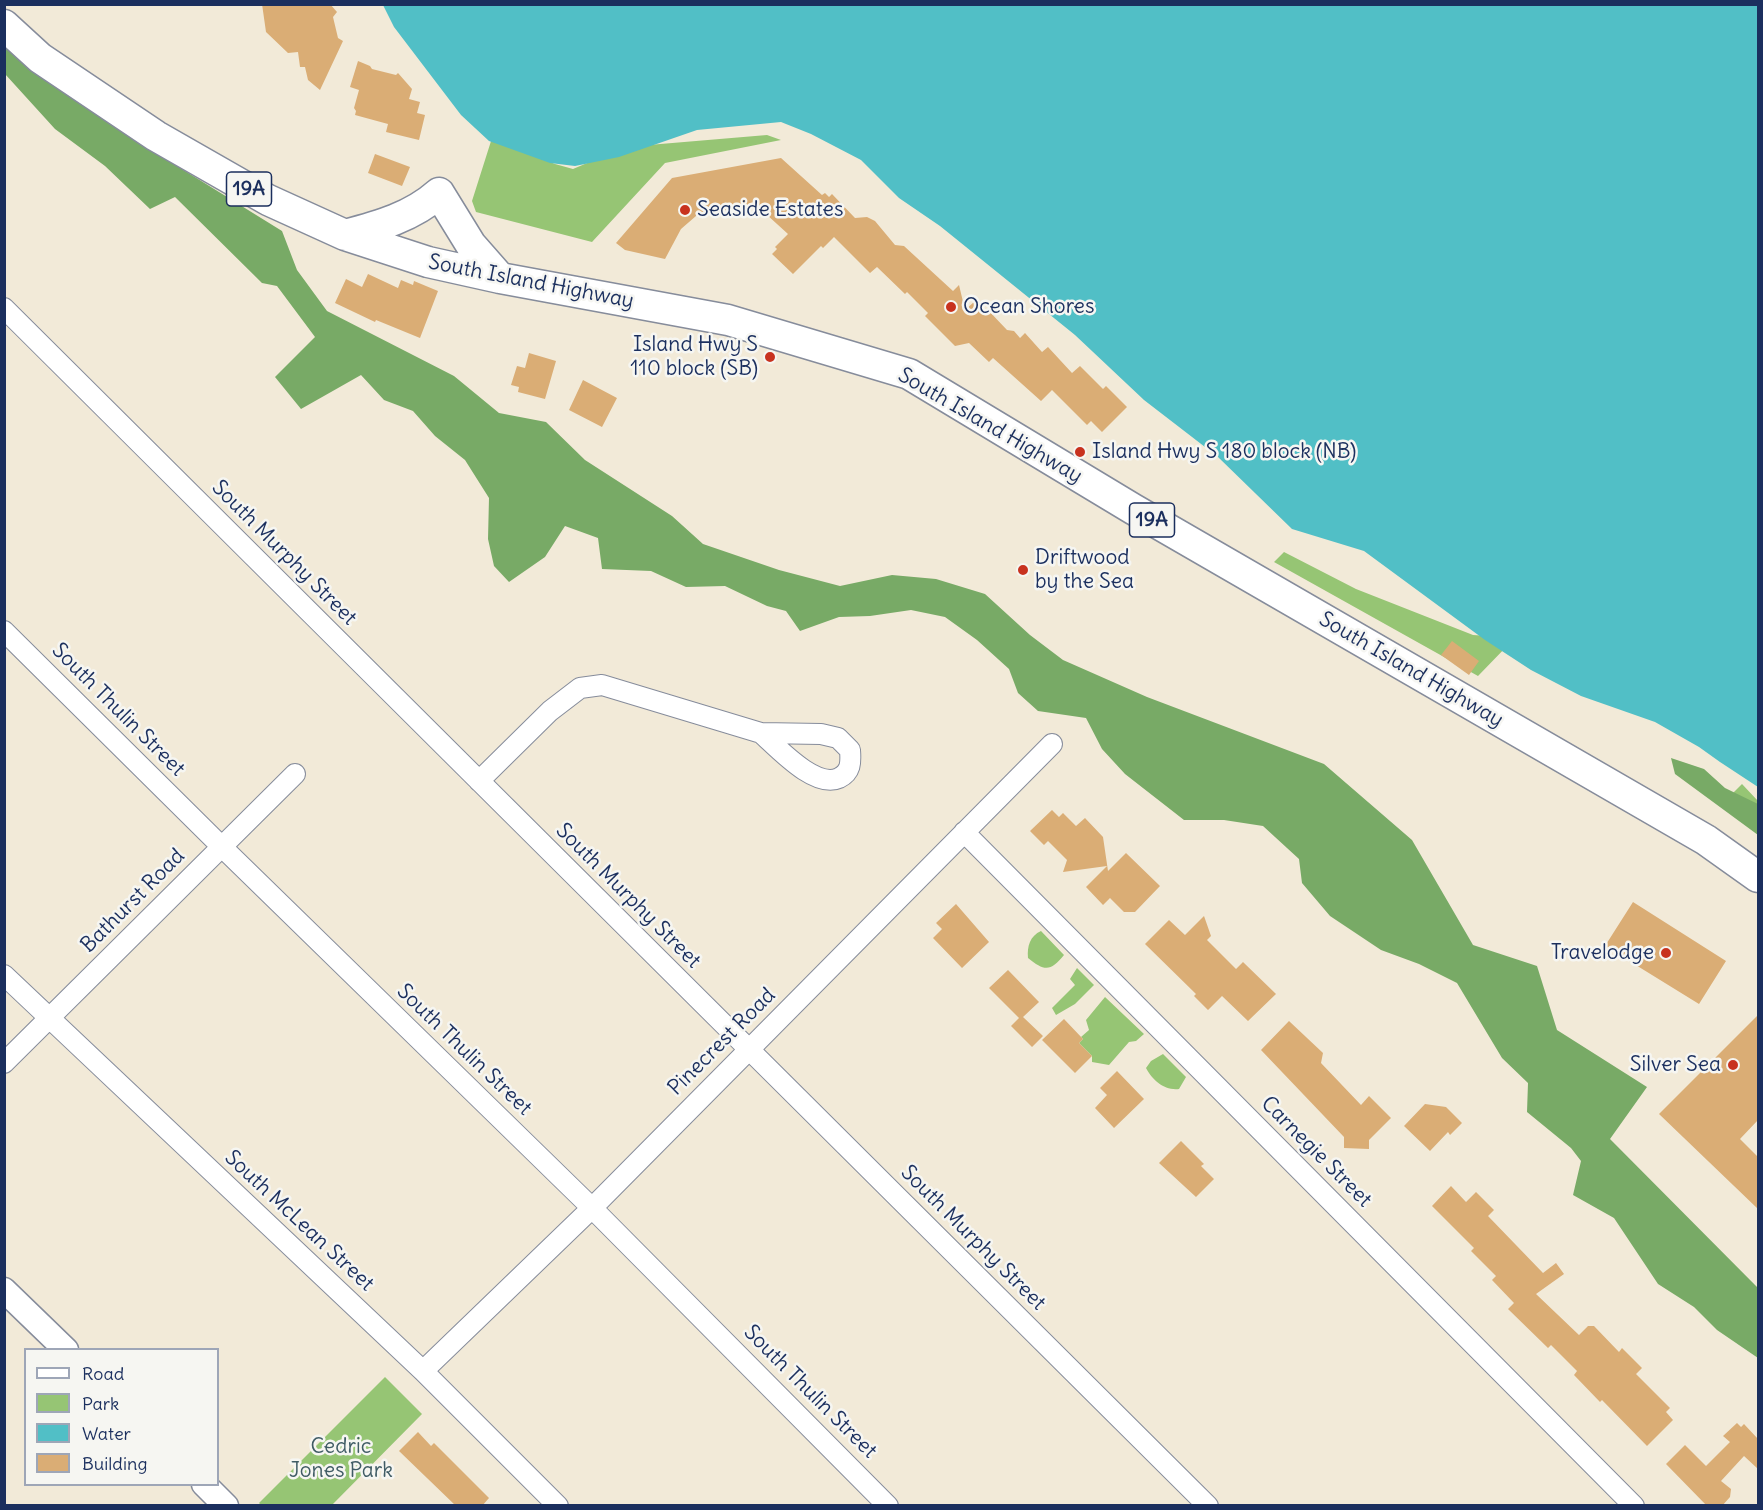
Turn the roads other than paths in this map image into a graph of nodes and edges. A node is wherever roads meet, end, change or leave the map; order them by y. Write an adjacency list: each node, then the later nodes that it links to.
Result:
1 (4, 25): 2 (main road, South Island Highway / 19A)
2 (345, 235): 3 (main road, South Island Highway / 19A); 3 (main road)
3 (500, 278): 12 (main road, South Island Highway / 19A)
4 (8, 319): 9 (street, South Murphy Street)
5 (4, 631): 11 (street, South Thulin Street)
6 (760, 733): 9 (street)
7 (1052, 744): 10 (street, Pinecrest Road)
8 (295, 774): 11 (street, Bathurst Road)
9 (479, 781): 15 (street, South Murphy Street)
10 (964, 832): 15 (street, Pinecrest Road); 26 (street, Carnegie Street)
11 (222, 847): 14 (street, Bathurst Road); 17 (street, South Thulin Street)
12 (1758, 878)
13 (4, 975): 14 (street, South McLean Street)
14 (49, 1019): 16 (street, Bathurst Road); 20 (street, South McLean Street)
15 (748, 1049): 17 (street, Pinecrest Road); 25 (street, South Murphy Street)
16 (4, 1063)
17 (592, 1208): 20 (street, Pinecrest Road); 24 (street, South Thulin Street)
18 (4, 1290): 19 (street)
19 (64, 1348)
20 (423, 1371): 23 (street, South McLean Street)
21 (205, 1486): 22 (street)
22 (226, 1506)
23 (558, 1506)
24 (888, 1506)
25 (1208, 1506)
26 (1634, 1506)

